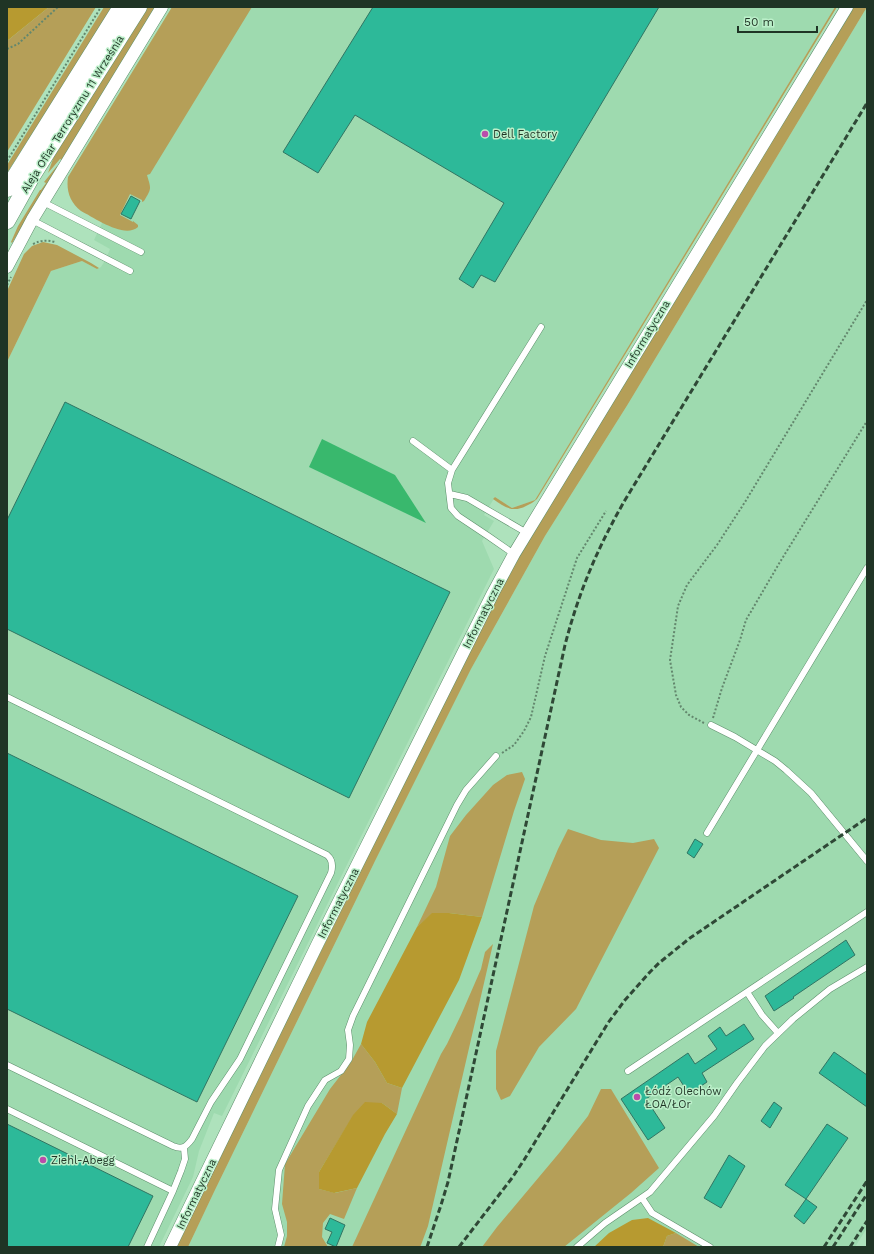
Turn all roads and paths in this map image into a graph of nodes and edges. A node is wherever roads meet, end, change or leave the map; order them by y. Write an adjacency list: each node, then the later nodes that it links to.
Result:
1 (58, 7): 7 (path)
2 (101, 7): 8 (path)
3 (121, 7): 9 (street, Aleja Ofiar Terroryzmu 11 Września)
4 (139, 7): 12 (street, Aleja Ofiar Terroryzmu 11 Września)
5 (162, 7): 10 (street)
6 (847, 7): 26 (street, Informatyczna)
7 (7, 49)
8 (7, 161)
9 (7, 189)
10 (43, 202): 11 (street); 15 (lane)
11 (32, 220): 16 (street); 17 (lane)
12 (7, 221)
13 (30, 245): 14 (path)
14 (61, 245)
15 (141, 252)
16 (10, 270): 18 (path)
17 (130, 272)
18 (7, 285)
19 (867, 300): 30 (path)
20 (541, 327): 23 (lane)
21 (867, 421): 30 (path)
22 (413, 441): 23 (lane)
23 (452, 470): 24 (lane)
24 (450, 494): 26 (lane); 27 (lane)
25 (606, 511): 32 (path)
26 (527, 533): 27 (street, Informatyczna)
27 (514, 554): 46 (street, Informatyczna)
28 (867, 568): 31 (lane)
29 (7, 697): 42 (lane)
30 (711, 725): 31 (lane)
31 (757, 750): 33 (lane); 34 (lane)
32 (496, 756): 47 (lane)
33 (707, 834)
34 (867, 861)
35 (867, 912): 37 (lane)
36 (867, 967): 38 (lane)
37 (747, 992): 38 (lane); 40 (lane)
38 (778, 1033): 44 (lane)
39 (7, 1064): 42 (lane)
40 (628, 1071)
41 (7, 1109): 43 (lane)
42 (184, 1148): 43 (lane)
43 (173, 1191): 45 (lane)
44 (642, 1198): 48 (lane); 49 (lane)
45 (147, 1247)
46 (170, 1247)
47 (278, 1247)
48 (577, 1247)
49 (710, 1247)

